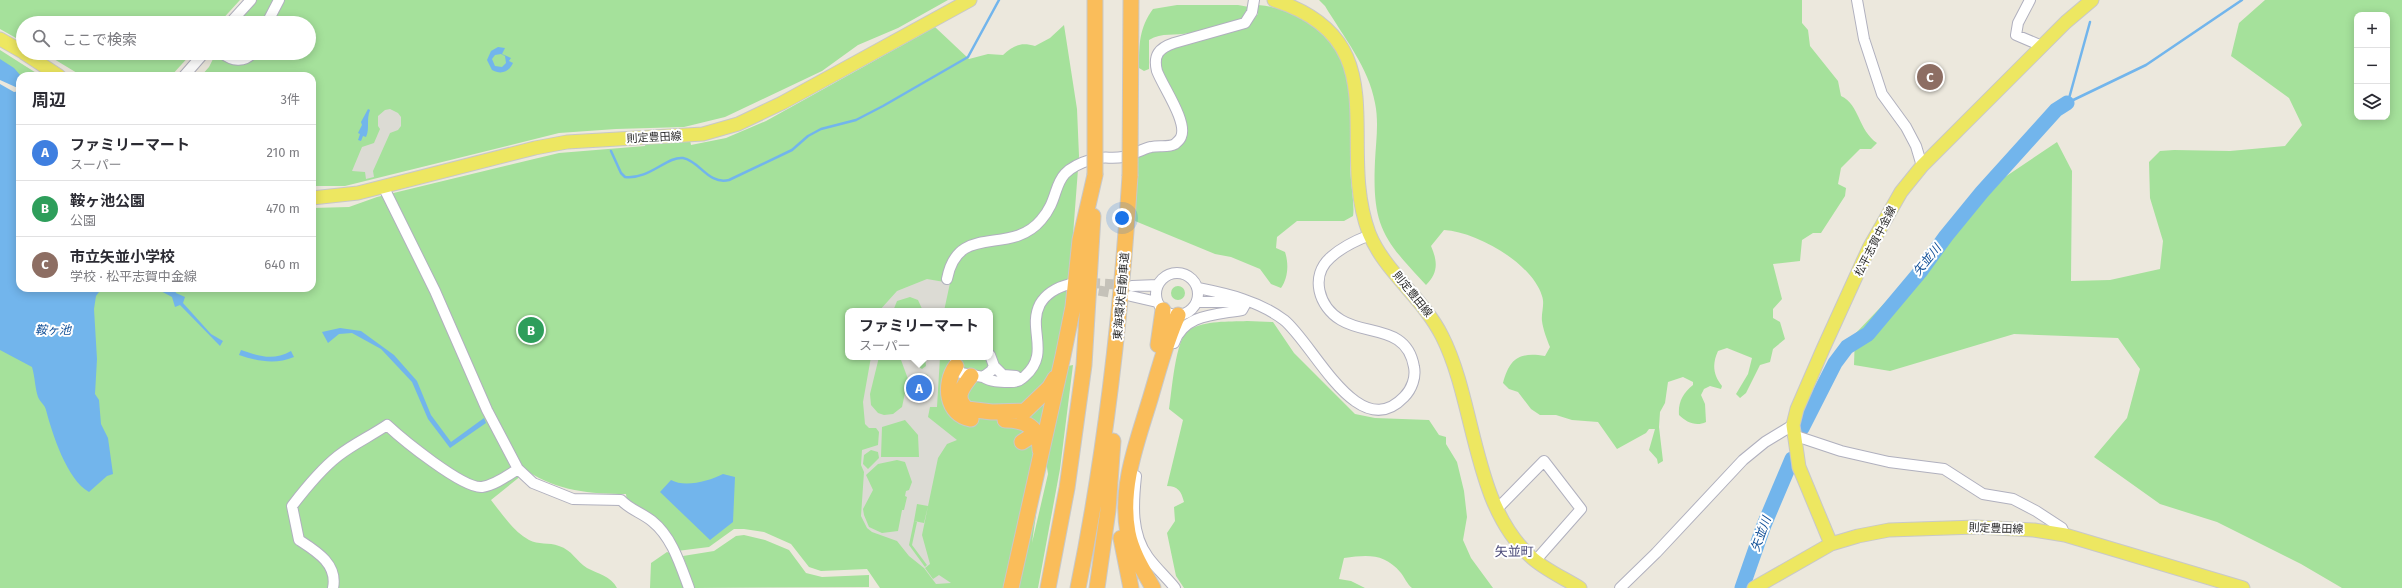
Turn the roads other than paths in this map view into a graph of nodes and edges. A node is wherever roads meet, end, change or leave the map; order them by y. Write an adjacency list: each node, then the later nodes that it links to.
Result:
1 (251, 0): 11 (street)
2 (279, 0): 12 (street)
3 (970, 0): 22 (main road, 則定豊田線)
4 (1095, 0): 21 (highway, bridge)
5 (1132, 0): 33 (highway, 東海環状自動車道, bridge)
6 (1254, 0): 25 (street)
7 (1857, 0): 20 (street)
8 (2030, 0): 14 (street)
9 (2092, 0): 14 (main road, 松平志賀中金線)
10 (1280, 1): 24 (main road, 則定豊田線)
11 (236, 16)
12 (271, 16)
13 (0, 39): 15 (main road)
14 (2042, 46): 20 (main road, 松平志賀中金線)
15 (16, 48)
16 (35, 60): 18 (main road)
17 (198, 60): 19 (street)
18 (53, 72)
19 (187, 72)
20 (1922, 166): 41 (main road, 松平志賀中金線)
21 (1095, 175): 34 (highway); 52 (highway)
22 (384, 186): 23 (main road, 則定豊田線); 44 (street)
23 (316, 198)
24 (1370, 235): 29 (street); 45 (main road, 則定豊田線)
25 (947, 279)
26 (1158, 285): 28 (street); 31 (street); 31 (street)
27 (1070, 286): 39 (street)
28 (1198, 288): 29 (street); 30 (street)
29 (1247, 301): 30 (street); 57 (street)
30 (1197, 302): 32 (street)
31 (1160, 306): 32 (street); 55 (highway)
32 (1178, 315): 56 (highway)
33 (1119, 328): 53 (highway, 東海環状自動車道); 54 (highway)
34 (1063, 356): 38 (highway); 43 (highway)
35 (992, 360): 37 (street)
36 (955, 361): 38 (street); 40 (highway)
37 (994, 366): 38 (street); 39 (street)
38 (977, 377): 39 (street)
39 (1024, 377)
40 (1031, 427): 42 (highway); 43 (highway)
41 (1793, 430): 46 (street); 47 (main road, 松平志賀中金線); 59 (street)
42 (1022, 442)
43 (1040, 459): 51 (highway)
44 (518, 469): 49 (street); 50 (street)
45 (1497, 509): 48 (main road, 則定豊田線); 48 (street)
46 (2065, 536): 47 (main road, 則定豊田線); 61 (main road, 則定豊田線)
47 (1831, 544): 60 (main road, 則定豊田線)
48 (1536, 560): 58 (main road, 則定豊田線)
49 (333, 588)
50 (689, 588)
51 (1011, 588)
52 (1048, 588)
53 (1078, 588)
54 (1097, 588)
55 (1131, 588)
56 (1153, 588)
57 (1175, 588)
58 (1580, 588)
59 (1620, 588)
60 (1754, 588)
61 (2243, 588)

